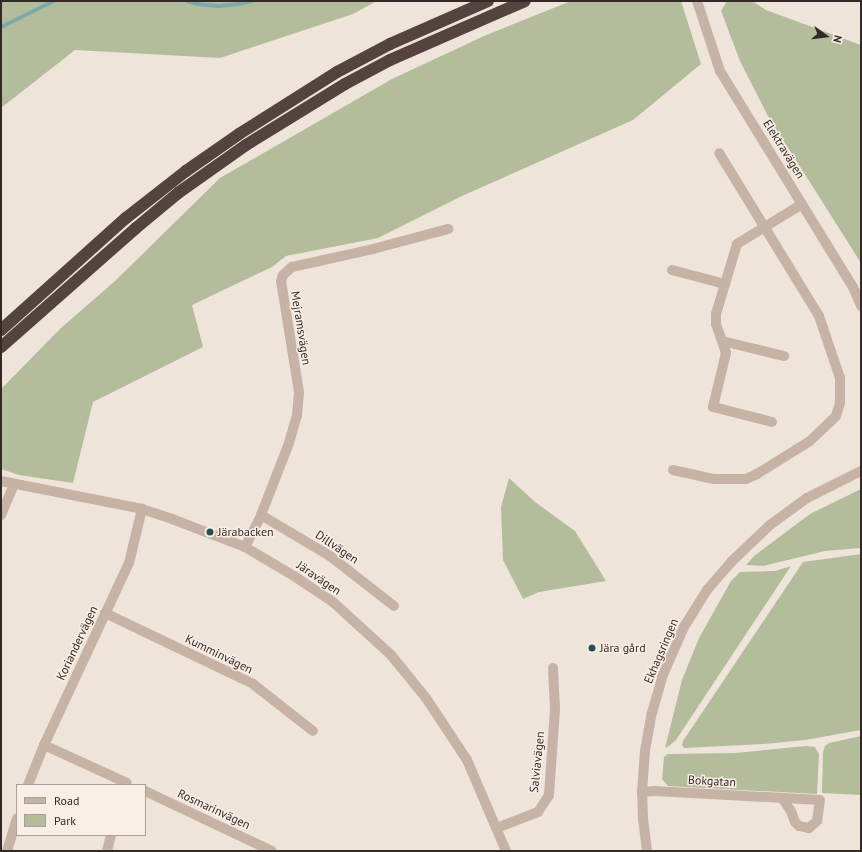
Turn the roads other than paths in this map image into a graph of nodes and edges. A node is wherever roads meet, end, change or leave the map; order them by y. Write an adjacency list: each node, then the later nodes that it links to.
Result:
1 (488, 1): 11 (highway)
2 (525, 1): 15 (highway)
3 (697, 1): 5 (street, Elektravägen)
4 (719, 153): 6 (street)
5 (802, 204): 6 (street); 10 (street, Elektravägen)
6 (765, 226): 9 (street); 18 (street)
7 (448, 229): 24 (street, Mejramsvägen)
8 (672, 270): 9 (street)
9 (725, 284): 14 (street)
10 (861, 306)
11 (18, 314): 12 (highway); 13 (highway)
12 (1, 321)
13 (1, 330)
14 (722, 341): 16 (street); 17 (street)
15 (1, 347)
16 (784, 356)
17 (772, 422)
18 (673, 470)
19 (861, 471): 34 (street, Ekhagsringen)
20 (1, 481): 21 (street, Järavägen)
21 (14, 485): 22 (street, Järavägen); 23 (street)
22 (142, 509): 25 (street, Järavägen); 27 (street, Koriandervägen)
23 (1, 515)
24 (261, 515): 25 (street, Mejramsvägen); 26 (street, Dillvägen)
25 (245, 547): 37 (street, Järavägen)
26 (394, 606)
27 (105, 613): 29 (street, Kumminvägen); 30 (street, Koriandervägen)
28 (553, 668): 37 (street, Salviavägen)
29 (313, 731)
30 (44, 745): 31 (street, Koriandervägen); 32 (street)
31 (28, 784)
32 (128, 784)
33 (146, 791): 41 (street, Rosmarinvägen)
34 (642, 792): 35 (street, Bokgatan); 43 (street, Ekhagsringen)
35 (782, 798)
36 (16, 822): 39 (street)
37 (497, 828): 42 (street, Järavägen)
38 (111, 836): 40 (street)
39 (7, 851)
40 (107, 851)
41 (272, 851)
42 (506, 851)
43 (647, 851)

